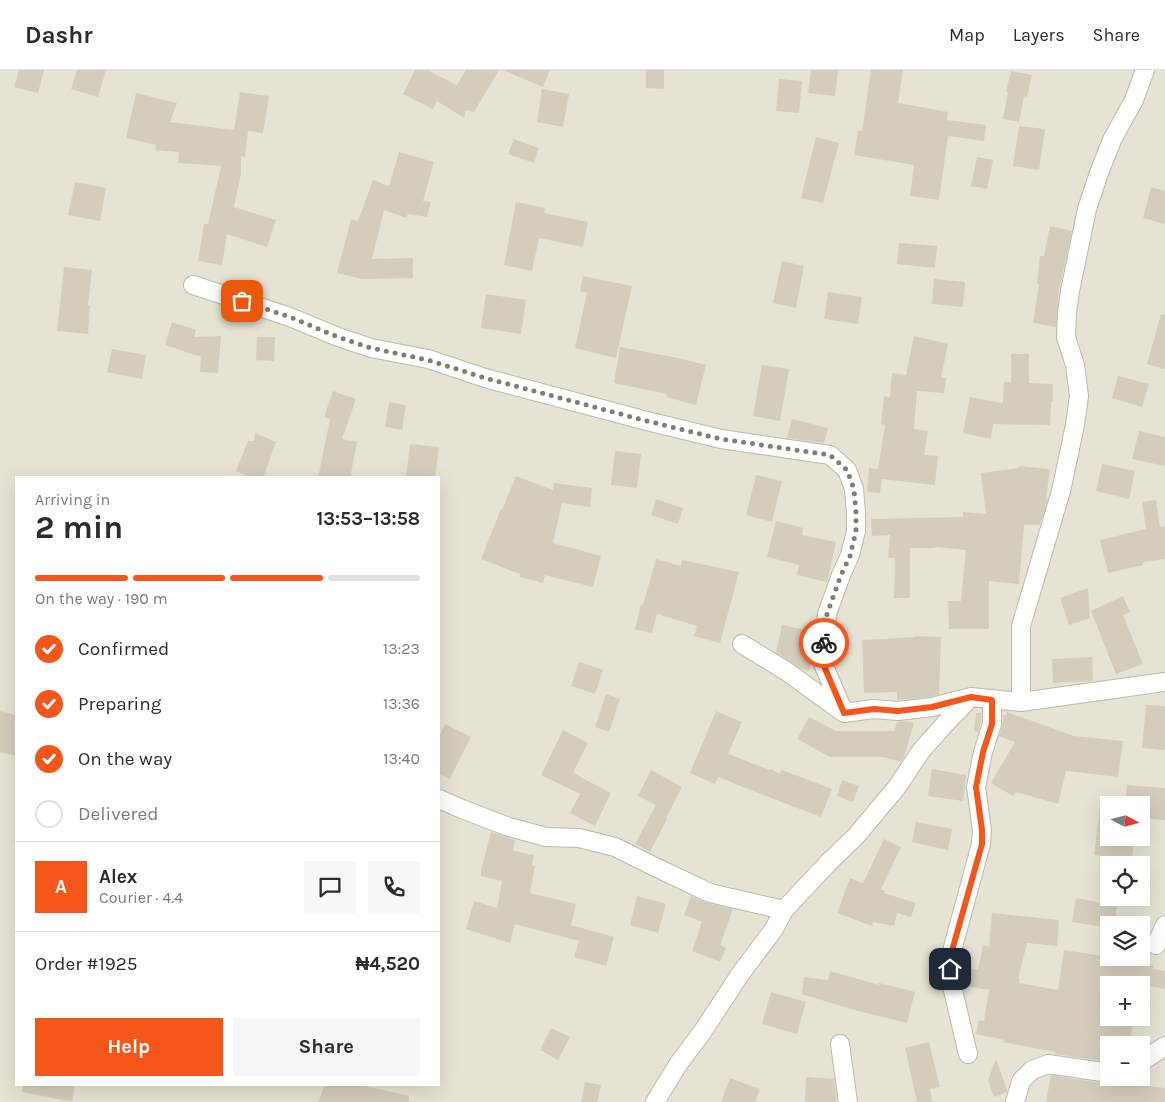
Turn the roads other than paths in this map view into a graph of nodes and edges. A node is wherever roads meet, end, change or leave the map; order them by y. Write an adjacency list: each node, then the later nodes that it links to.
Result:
1 (1145, 70): 7 (street)
2 (193, 285): 8 (street)
3 (742, 644): 8 (street)
4 (1165, 682): 7 (street)
5 (971, 697): 6 (street); 8 (street); 10 (street)
6 (992, 700): 7 (street); 15 (street)
7 (1021, 702)
8 (844, 713)
9 (440, 799): 10 (street)
10 (784, 910): 18 (street)
11 (1165, 925): 12 (street)
12 (1156, 945)
13 (840, 1044): 19 (street)
14 (1165, 1046): 16 (street)
15 (968, 1054)
16 (1150, 1056)
17 (1100, 1072): 20 (street)
18 (655, 1102)
19 (848, 1102)
20 (1015, 1102)

